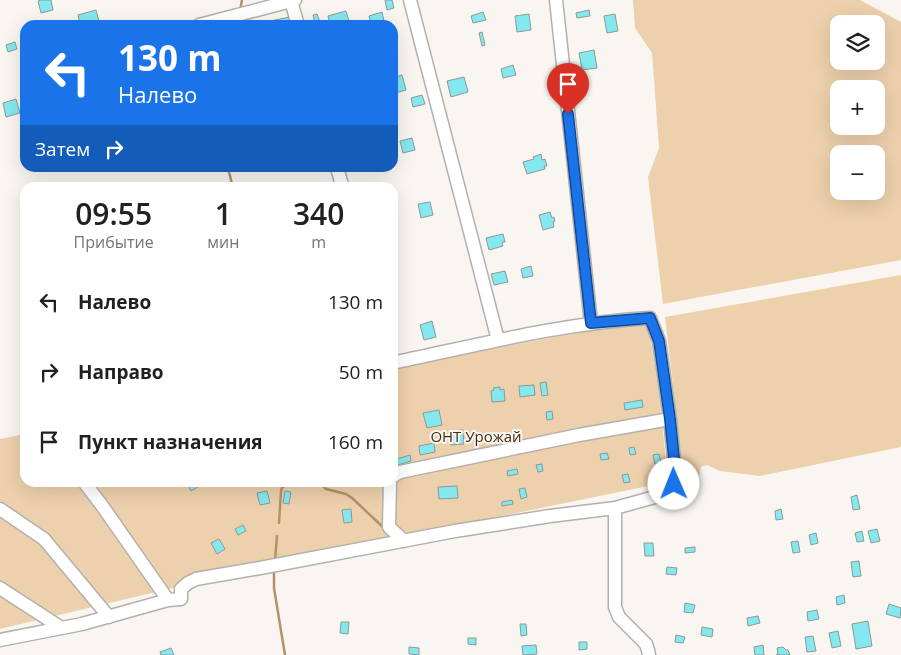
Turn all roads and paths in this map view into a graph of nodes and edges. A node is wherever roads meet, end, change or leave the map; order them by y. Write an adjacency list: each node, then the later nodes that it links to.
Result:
1 (294, 0): 4 (street); 5 (street)
2 (410, 0): 7 (street)
3 (556, 0): 6 (street)
4 (218, 20)
5 (297, 20)
6 (591, 323): 7 (street); 9 (street)
7 (498, 340): 8 (street)
8 (398, 361)
9 (670, 419): 10 (street); 13 (street)
10 (398, 473)
11 (88, 487): 17 (street)
12 (390, 487): 15 (street)
13 (615, 508): 15 (street); 21 (street)
14 (0, 509): 18 (street)
15 (404, 541): 17 (street)
16 (0, 588): 19 (street)
17 (168, 600): 18 (street)
18 (109, 617): 19 (street)
19 (60, 627): 20 (street)
20 (0, 640)
21 (648, 655)

